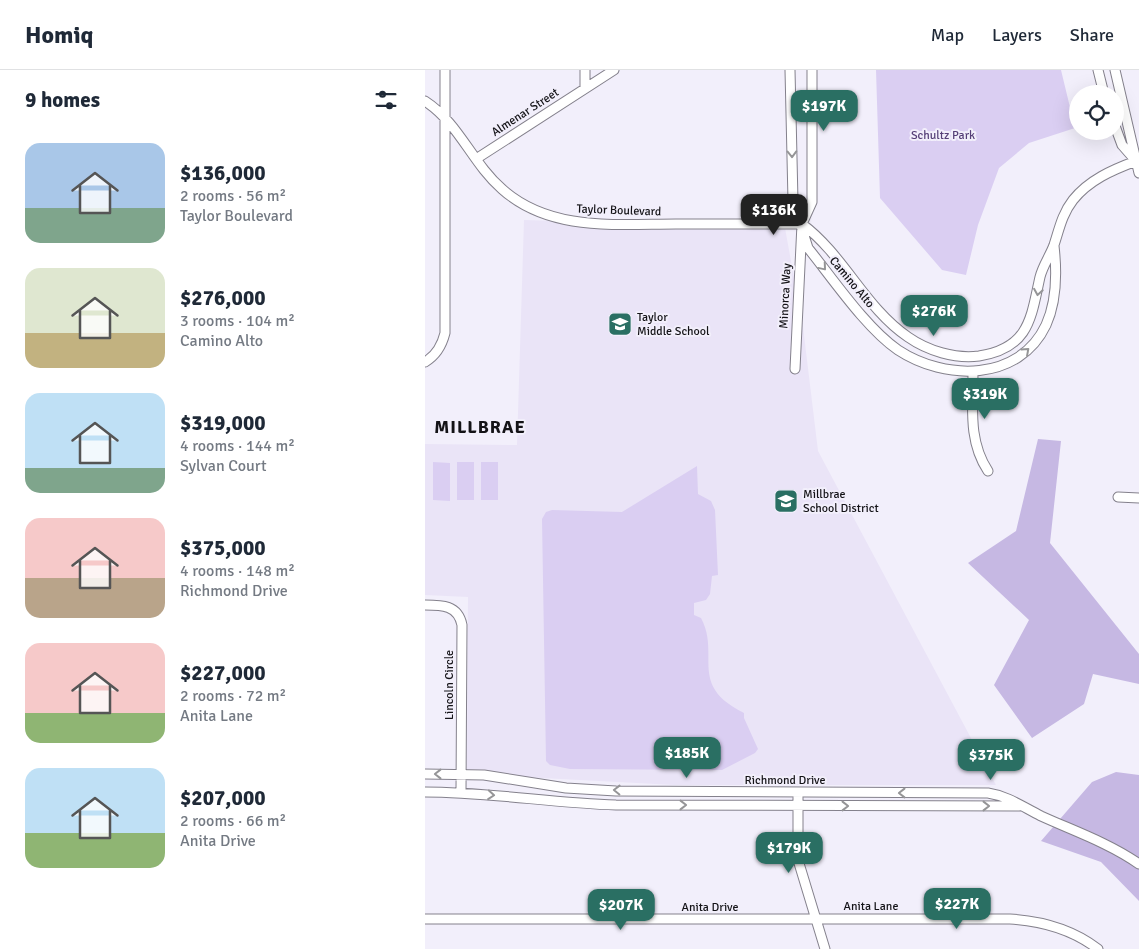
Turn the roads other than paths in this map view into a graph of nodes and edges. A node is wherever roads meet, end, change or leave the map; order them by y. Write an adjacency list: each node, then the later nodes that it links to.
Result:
1 (445, 70): 11 (street)
2 (585, 70): 9 (street)
3 (614, 70): 9 (street, Almenar Street)
4 (790, 70): 16 (street, Minorca Way, one-way to 16)
5 (813, 70): 16 (street, Minorca Way)
6 (1098, 70): 8 (street)
7 (1115, 70): 14 (street)
8 (1102, 85)
9 (585, 88): 13 (street, Almenar Street)
10 (425, 101): 11 (street, Taylor Boulevard)
11 (445, 118): 13 (street, Taylor Boulevard); 18 (street)
12 (1120, 140): 14 (street)
13 (476, 158): 16 (street, Taylor Boulevard)
14 (1136, 161): 15 (street); 17 (street, Camino Alto)
15 (1139, 173)
16 (802, 224): 17 (street, Camino Alto, one-way to 16); 19 (street, Minorca Way); 20 (street, Camino Alto, one-way to 20)
17 (1054, 246): 20 (street, Camino Alto, one-way to 17)
18 (426, 362)
19 (795, 369)
20 (973, 372): 21 (street)
21 (988, 471)
22 (1118, 498): 23 (street)
23 (1139, 498)
24 (425, 605): 26 (street, Lincoln Circle)
25 (425, 774): 26 (street, Richmond Drive, one-way to 25)
26 (461, 774): 28 (street, Lincoln Circle); 29 (street, Richmond Drive, one-way to 26)
27 (425, 792): 28 (street, Richmond Drive)
28 (461, 792): 30 (street, Richmond Drive, one-way to 30)
29 (798, 792): 30 (street); 31 (street, Richmond Drive, one-way to 29)
30 (798, 806): 31 (street, Richmond Drive, one-way to 31); 33 (street)
31 (1023, 806): 32 (street, Richmond Drive)
32 (1139, 864)
33 (816, 918): 34 (street, Anita Drive); 35 (street); 36 (street, Anita Lane)
34 (425, 919)
35 (825, 949)
36 (1099, 949)

